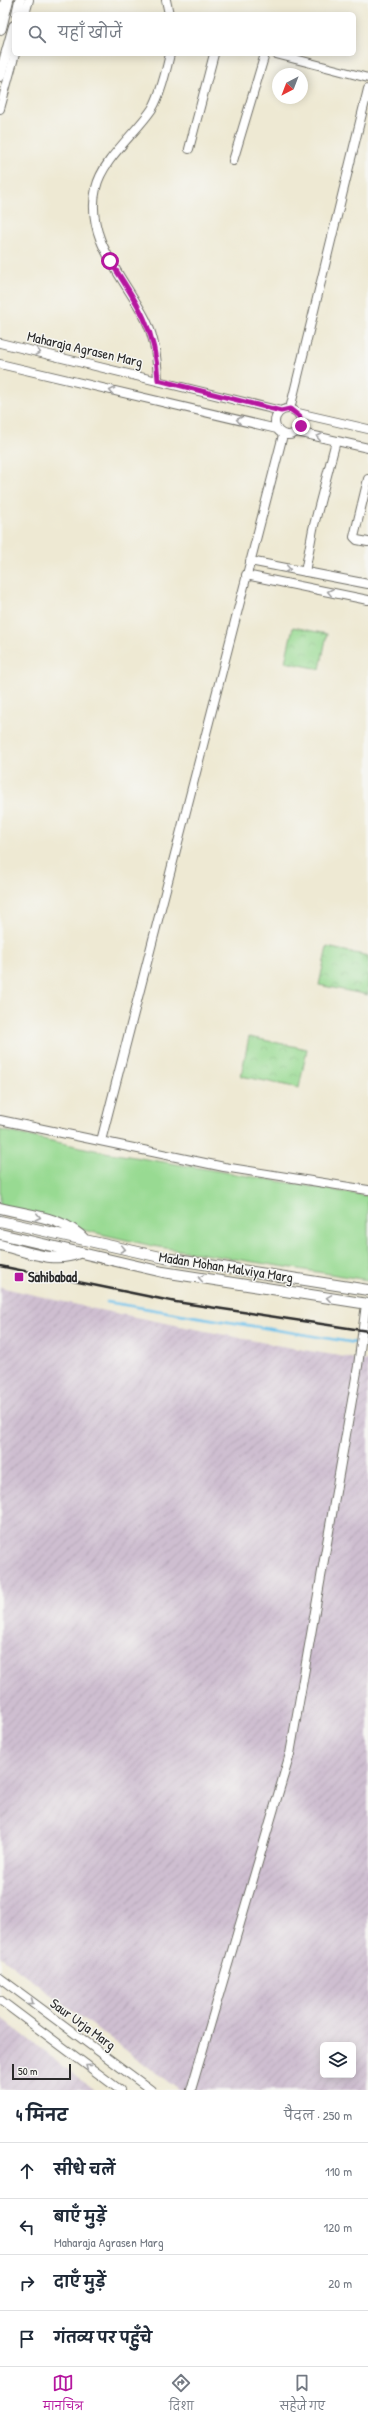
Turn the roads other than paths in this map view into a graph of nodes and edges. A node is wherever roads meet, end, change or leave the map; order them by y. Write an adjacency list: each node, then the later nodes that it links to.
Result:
1 (7, 0): 8 (highway)
2 (20, 0): 5 (main road)
3 (29, 0): 6 (street)
4 (166, 0): 7 (street)
5 (17, 12)
6 (26, 12)
7 (169, 12)
8 (0, 28)
9 (12, 33): 15 (main road)
10 (13, 56): 18 (street)
11 (169, 56): 23 (street)
12 (213, 56): 19 (street)
13 (264, 56): 20 (street)
14 (284, 56): 16 (street)
15 (0, 76)
16 (368, 78)
17 (368, 90): 25 (street)
18 (0, 109)
19 (189, 148)
20 (234, 160)
21 (0, 343): 23 (street, Maharaja Agrasen Marg, one-way to 23)
22 (0, 364): 27 (street, one-way to 22)
23 (158, 380): 24 (street, Maharaja Agrasen Marg)
24 (281, 411): 25 (street); 27 (street)
25 (294, 411): 26 (street); 28 (street)
26 (368, 429)
27 (280, 432): 28 (street); 34 (street)
28 (297, 432): 29 (street, one-way to 28)
29 (336, 441): 30 (street); 35 (street)
30 (368, 448)
31 (368, 479): 32 (street)
32 (365, 504): 33 (street)
33 (368, 542)
34 (250, 561): 35 (street, one-way to 35); 36 (street)
35 (305, 572): 37 (street)
36 (246, 575): 38 (street, one-way to 36); 40 (street)
37 (368, 584)
38 (368, 600)
39 (0, 1120): 40 (street)
40 (101, 1141): 41 (street)
41 (368, 1190)
42 (0, 1208): 45 (main road, one-way to 45)
43 (0, 1221): 45 (main road, Madan Mohan Malviya Marg)
44 (0, 1234): 47 (main road, Madan Mohan Malviya Marg)
45 (85, 1240): 48 (main road, Madan Mohan Malviya Marg, one-way to 48)
46 (0, 1245): 47 (main road)
47 (79, 1254): 49 (main road, Madan Mohan Malviya Marg, one-way to 47)
48 (368, 1290)
49 (367, 1304): 54 (street)
50 (0, 1978): 53 (street, Saur Urja Marg, one-way to 53)
51 (0, 2000): 52 (street, one-way to 51)
52 (120, 2090)
53 (151, 2090)
54 (191, 2090)

